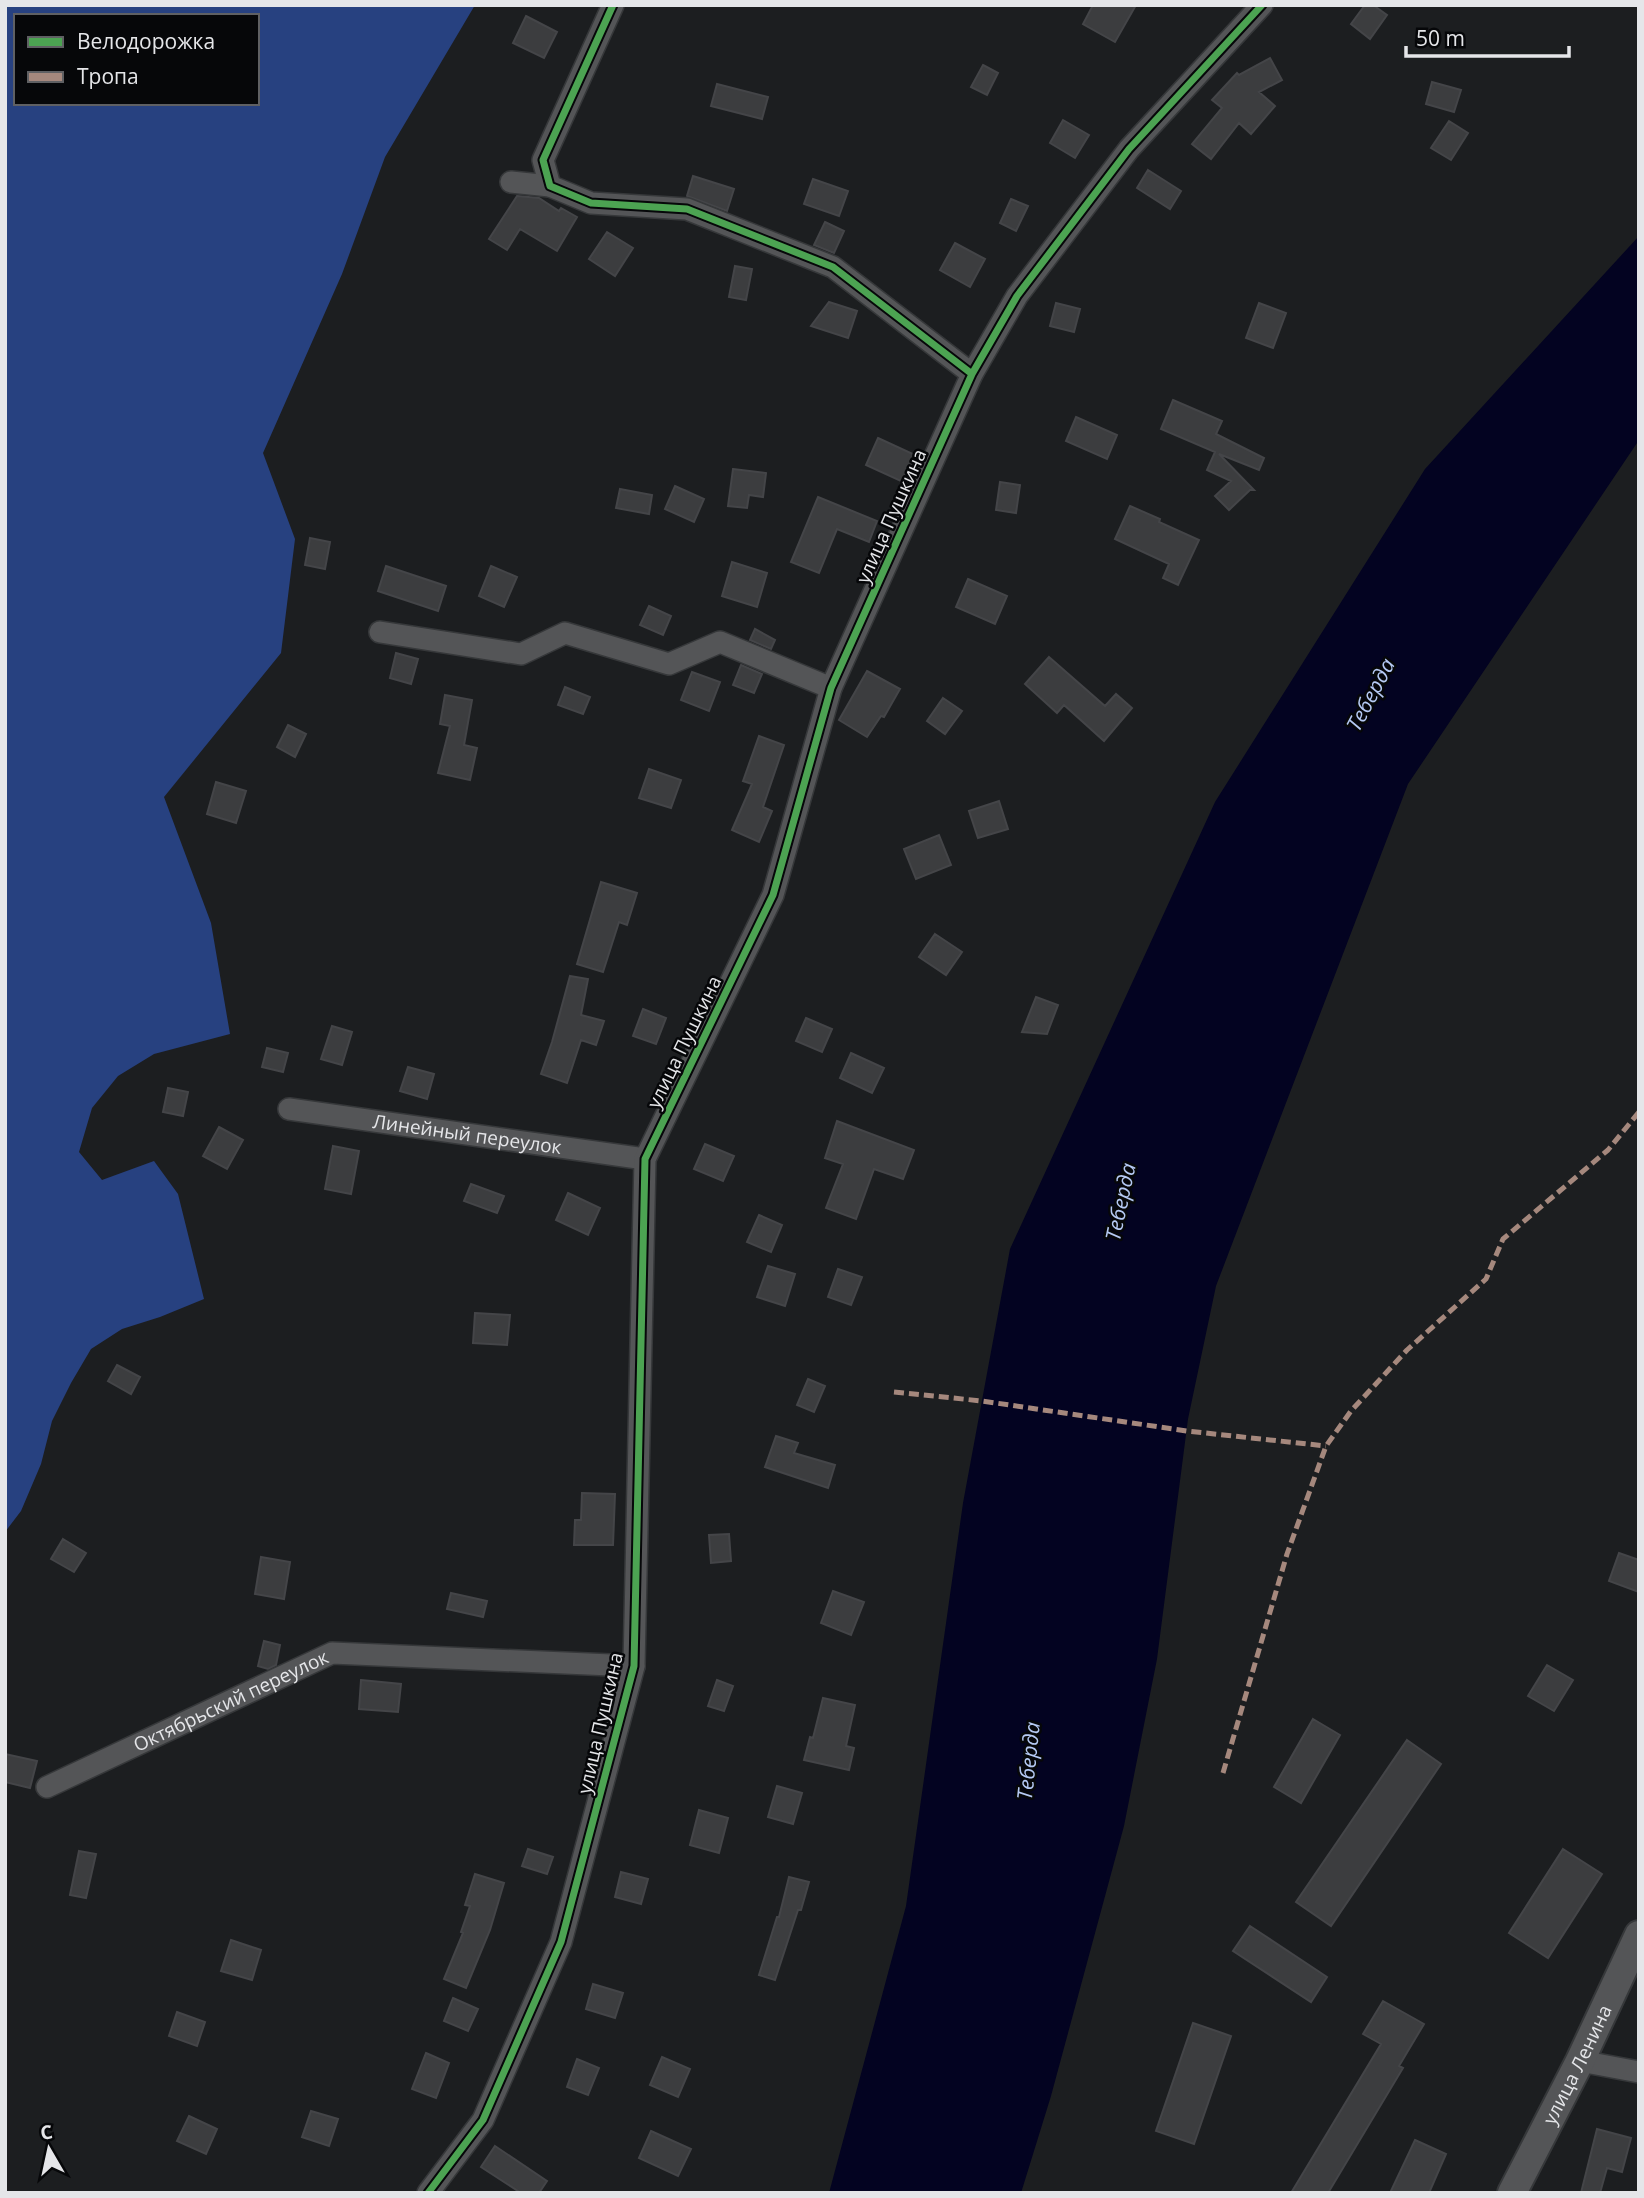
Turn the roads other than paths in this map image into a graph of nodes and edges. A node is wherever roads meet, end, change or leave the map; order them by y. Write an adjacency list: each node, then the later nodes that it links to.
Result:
1 (613, 5): 4 (street)
2 (1262, 5): 5 (street, улица Пушкина)
3 (512, 182): 4 (street)
4 (550, 186): 5 (street)
5 (972, 374): 7 (street, улица Пушкина)
6 (380, 632): 7 (street)
7 (831, 688): 9 (street, улица Пушкина)
8 (289, 1109): 9 (street, Линейный переулок)
9 (645, 1159): 10 (street, улица Пушкина)
10 (634, 1665): 11 (street, Октябрьский переулок); 15 (street, улица Пушкина)
11 (47, 1787)
12 (1639, 1935): 13 (main road, улица Ленина)
13 (1580, 2061): 14 (street); 16 (main road, улица Ленина)
14 (1639, 2072)
15 (428, 2193)
16 (1511, 2193)

